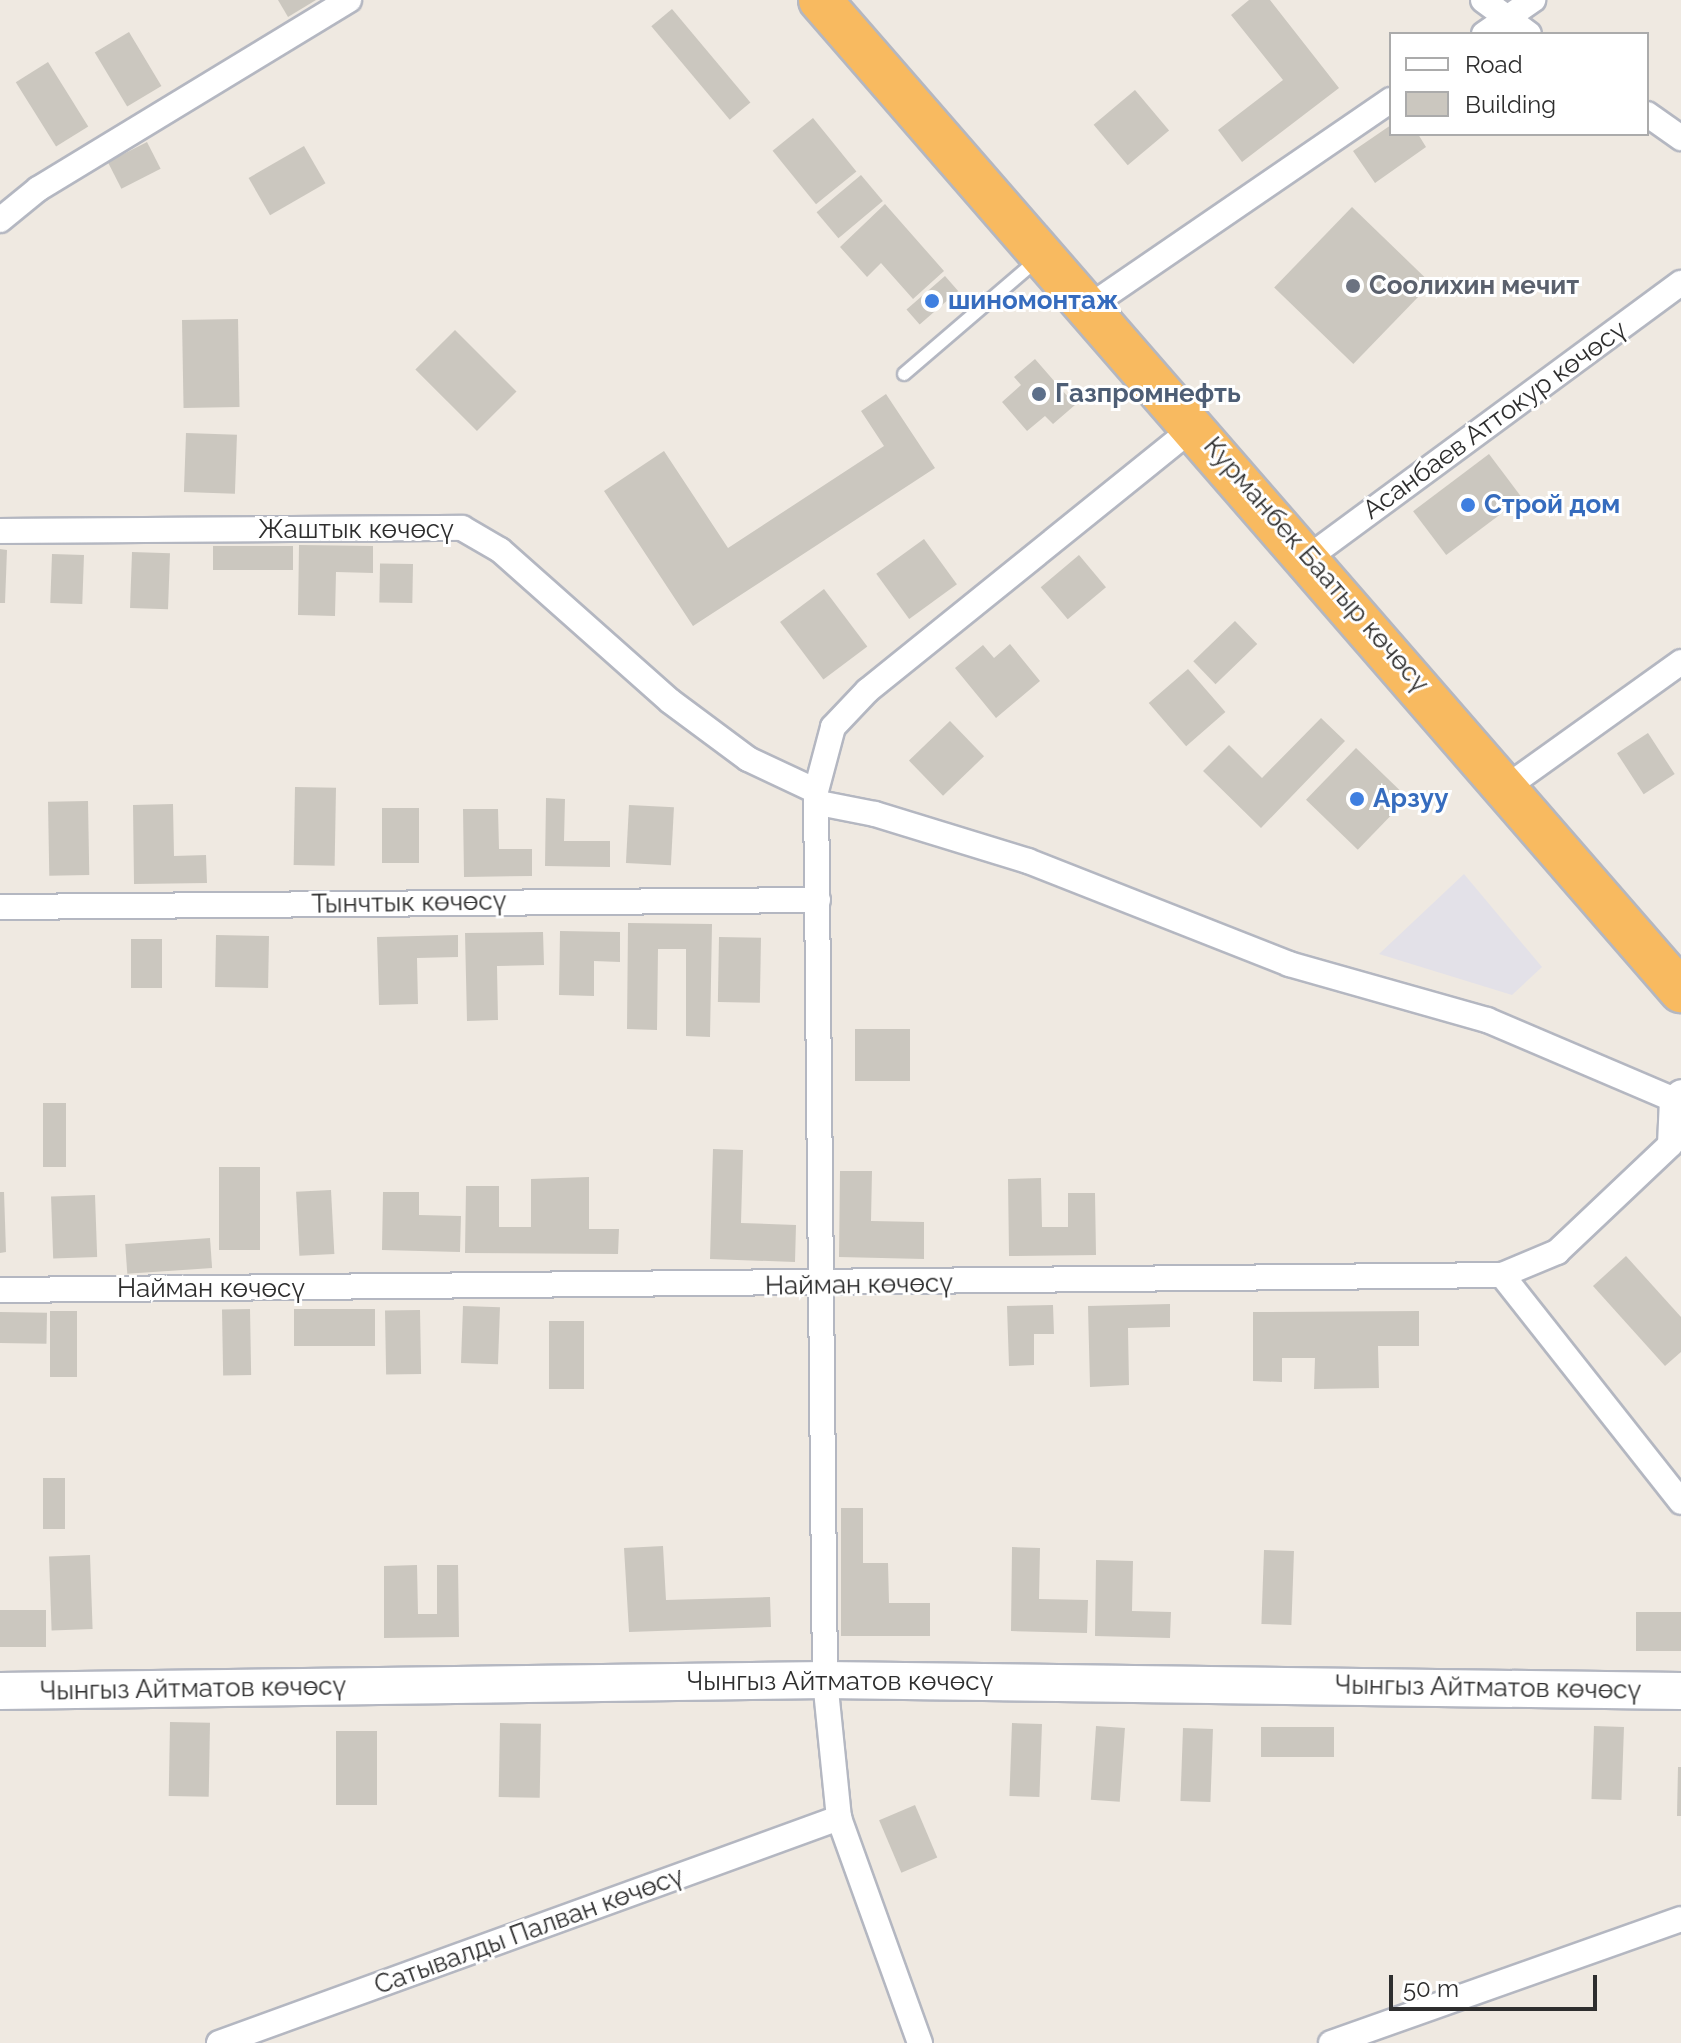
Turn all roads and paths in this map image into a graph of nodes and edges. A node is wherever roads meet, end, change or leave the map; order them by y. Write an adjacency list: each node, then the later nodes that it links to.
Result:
1 (349, 0): 11 (street)
2 (820, 0): 12 (highway, Курманбек Баатыр көчөсү)
3 (1483, 0): 5 (street)
4 (1533, 0): 5 (street)
5 (1506, 19): 6 (street); 7 (street)
6 (1487, 32)
7 (1526, 32)
8 (1389, 101): 14 (street)
9 (1649, 115): 10 (street)
10 (1681, 138)
11 (0, 220)
12 (1044, 254): 14 (highway, Курманбек Баатыр көчөсү); 15 (lane)
13 (1681, 283): 18 (street, Асанбаев Аттокур көчөсү)
14 (1090, 306): 16 (highway, Курманбек Баатыр көчөсү)
15 (904, 374)
16 (1196, 426): 18 (highway, Курманбек Баатыр көчөсү); 21 (street)
17 (0, 531): 21 (street, Жаштык көчөсү)
18 (1309, 557): 20 (highway, Курманбек Баатыр көчөсү)
19 (1681, 662): 20 (street)
20 (1508, 786): 24 (highway, Курманбек Баатыр көчөсү)
21 (817, 797): 22 (street); 25 (street, Жаштык көчөсү)
22 (818, 900): 23 (street, Тынчтык көчөсү); 28 (street)
23 (0, 907)
24 (1681, 991)
25 (1677, 1096): 26 (street)
26 (1674, 1135): 27 (street, Найман көчөсү)
27 (1502, 1275): 28 (street, Найман көчөсү); 30 (street)
28 (824, 1285): 29 (street, Найман көчөсү); 31 (street)
29 (0, 1290)
30 (1681, 1502)
31 (825, 1680): 32 (main road, Чынгыз Айтматов көчөсү); 33 (main road, Чынгыз Айтматов көчөсү); 34 (street)
32 (0, 1691)
33 (1681, 1691)
34 (839, 1818): 36 (street, Сатывалды Палван көчөсү); 37 (street)
35 (1681, 1919): 38 (street)
36 (219, 2043)
37 (920, 2043)
38 (1331, 2043)

